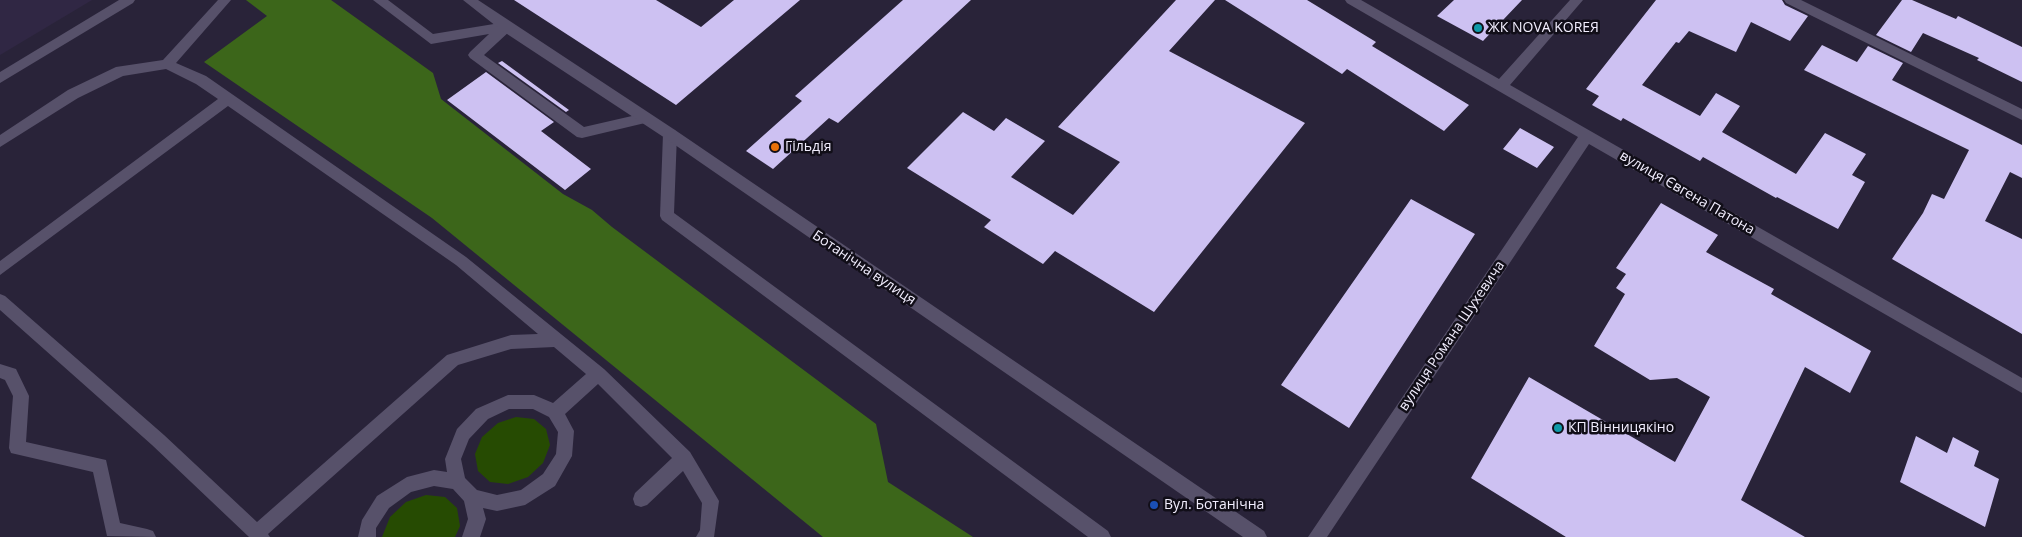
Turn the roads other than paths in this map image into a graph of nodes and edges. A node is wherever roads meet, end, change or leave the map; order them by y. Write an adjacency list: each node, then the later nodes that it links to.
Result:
1 (129, 0): 10 (street)
2 (225, 0): 9 (street)
3 (379, 0): 8 (street)
4 (469, 0): 8 (street, Ботанічна вулиця)
5 (1351, 0): 11 (street, вулиця Євгена Патона)
6 (1577, 0): 11 (street)
7 (1790, 0): 13 (street)
8 (506, 27): 14 (street, Ботанічна вулиця); 14 (street)
9 (167, 64): 12 (street); 17 (street)
10 (0, 78)
11 (1501, 86): 16 (street, вулиця Євгена Патона)
12 (228, 99): 18 (street); 20 (street)
13 (2022, 115)
14 (645, 118): 15 (street, Ботанічна вулиця)
15 (670, 134): 34 (street); 35 (street, Ботанічна вулиця)
16 (1587, 135): 23 (street, вулиця Євгена Патона); 36 (street, вулиця Романа Шухевича)
17 (0, 142)
18 (0, 269)
19 (0, 301): 29 (street)
20 (557, 340): 22 (street); 29 (street)
21 (0, 371): 30 (street)
22 (598, 374): 24 (street); 25 (street)
23 (2022, 386)
24 (555, 412): 26 (street); 27 (street)
25 (684, 458): 28 (street); 33 (street)
26 (457, 482): 27 (street); 31 (street)
27 (472, 497): 32 (street)
28 (641, 499)
29 (259, 535)
30 (147, 537)
31 (367, 537)
32 (471, 537)
33 (705, 537)
34 (1102, 537)
35 (1258, 537)
36 (1317, 537)

